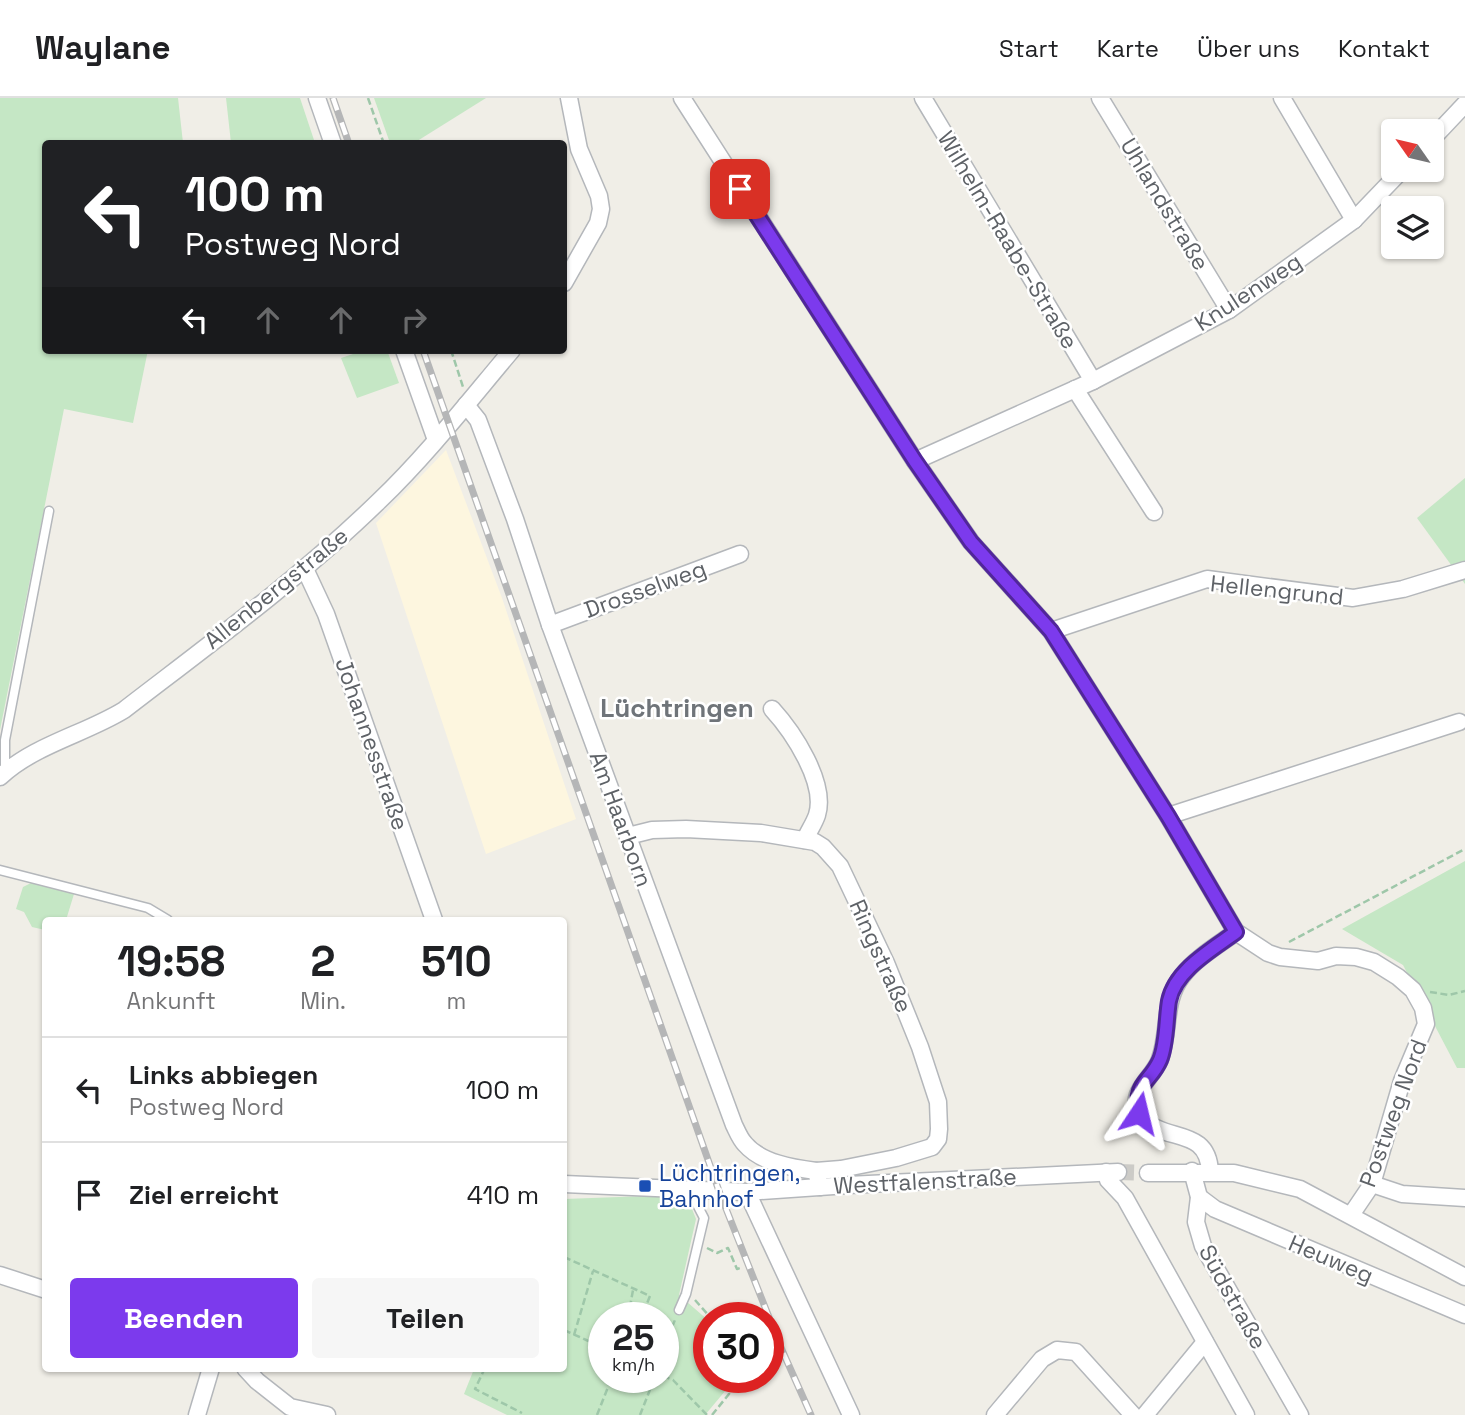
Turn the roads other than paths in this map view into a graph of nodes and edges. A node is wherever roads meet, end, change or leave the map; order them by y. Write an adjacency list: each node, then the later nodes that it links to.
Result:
1 (317, 98): 9 (street)
2 (569, 98): 12 (street)
3 (682, 98): 20 (street)
4 (923, 98): 16 (street, Wilhelm-Raabe-Straße)
5 (1101, 98): 13 (street, Uhlandstraße)
6 (1282, 98): 11 (street)
7 (1459, 104): 8 (street)
8 (1444, 123)
9 (332, 140)
10 (1390, 182): 11 (street, Knulenweg)
11 (1354, 220): 13 (street, Knulenweg)
12 (567, 278)
13 (1229, 310): 16 (street, Knulenweg)
14 (405, 354): 19 (street)
15 (509, 354): 18 (street, Allenbergstraße)
16 (1093, 381): 17 (street, Knulenweg)
17 (1075, 389): 20 (street, Knulenweg); 22 (street)
18 (468, 402): 19 (street, Allenbergstraße); 26 (street, Am Haarborn)
19 (436, 440): 24 (street, Allenbergstraße)
20 (915, 461): 27 (street)
21 (49, 511): 30 (lane)
22 (1154, 512)
23 (740, 554): 26 (street, Drosselweg)
24 (306, 569): 30 (street, Allenbergstraße); 36 (street, Johannesstraße)
25 (1465, 570): 27 (street, Hellengrund)
26 (550, 625): 32 (street, Am Haarborn)
27 (1051, 631): 31 (street)
28 (772, 709): 33 (street)
29 (1459, 722): 31 (street)
30 (2, 775)
31 (1168, 816): 37 (street)
32 (628, 836): 33 (street, Ringstraße); 41 (street, Am Haarborn)
33 (804, 841): 41 (street, Ringstraße)
34 (0, 870): 35 (lane)
35 (163, 917)
36 (433, 917)
37 (1236, 932): 39 (street); 43 (street, Postweg Nord)
38 (1192, 1171): 39 (street); 40 (street); 46 (street, Südstraße)
39 (1210, 1172): 48 (street, Heuweg)
40 (1148, 1173)
41 (818, 1179): 45 (street, Westfalenstraße); 54 (street, Westfalenstraße)
42 (567, 1184): 44 (street, Westfalenstraße)
43 (1372, 1184): 47 (street); 48 (street, Postweg Nord)
44 (688, 1188): 45 (street, Westfalenstraße); 52 (lane)
45 (747, 1192): 59 (street)
46 (1199, 1197): 53 (street, Heuweg); 64 (street, Südstraße)
47 (1465, 1198)
48 (1351, 1215): 50 (street, Heuweg)
49 (0, 1275): 51 (street)
50 (1465, 1278)
51 (42, 1289)
52 (679, 1308)
53 (1465, 1315)
54 (1205, 1342): 62 (street); 63 (street)
55 (210, 1372): 57 (street)
56 (249, 1372): 58 (street)
57 (197, 1415)
58 (327, 1415)
59 (851, 1415)
60 (995, 1415): 61 (street)
61 (1133, 1415)
62 (1145, 1415)
63 (1246, 1415)
64 (1300, 1415)

